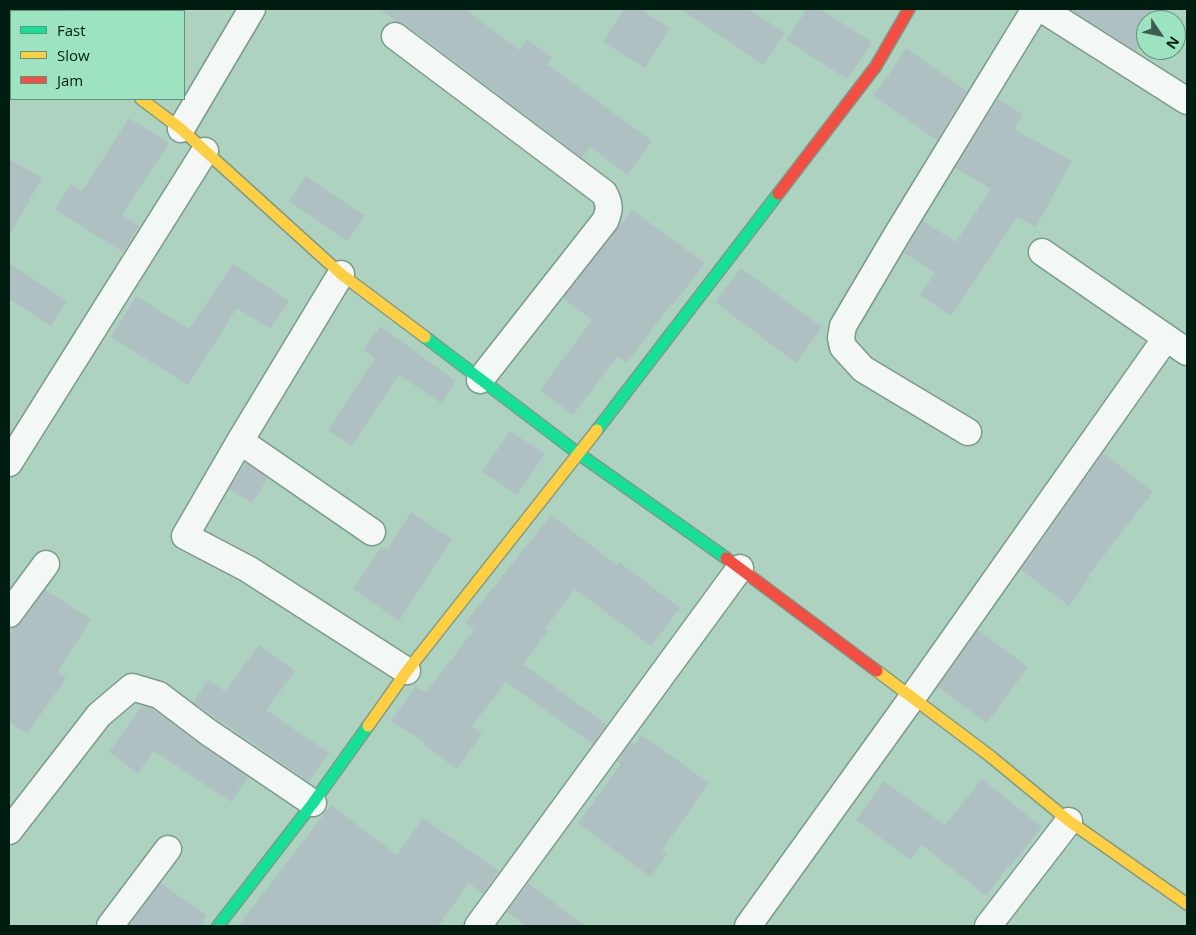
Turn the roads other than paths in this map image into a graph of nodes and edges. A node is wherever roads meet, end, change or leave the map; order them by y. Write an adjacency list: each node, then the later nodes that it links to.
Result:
1 (252, 9): 8 (street)
2 (909, 9): 16 (street)
3 (1035, 9): 14 (street)
4 (1042, 9): 7 (street)
5 (395, 36): 13 (street)
6 (142, 100): 8 (street)
7 (1187, 101)
8 (181, 130): 9 (street)
9 (206, 151): 11 (street); 17 (street)
10 (1042, 252): 12 (street)
11 (341, 274): 13 (street); 15 (street)
12 (1177, 345): 23 (street)
13 (480, 380): 16 (street)
14 (968, 432)
15 (240, 441): 18 (street); 22 (street)
16 (579, 454): 20 (street); 22 (street)
17 (9, 463)
18 (372, 532)
19 (46, 564): 21 (street)
20 (740, 568): 23 (street); 31 (street)
21 (9, 614)
22 (407, 671): 24 (street)
23 (912, 698): 25 (street); 32 (street)
24 (313, 803): 26 (street); 30 (street)
25 (1069, 821): 28 (street); 33 (street)
26 (9, 831)
27 (168, 849): 29 (street)
28 (1187, 904)
29 (110, 926)
30 (218, 926)
31 (478, 926)
32 (748, 926)
33 (988, 926)

